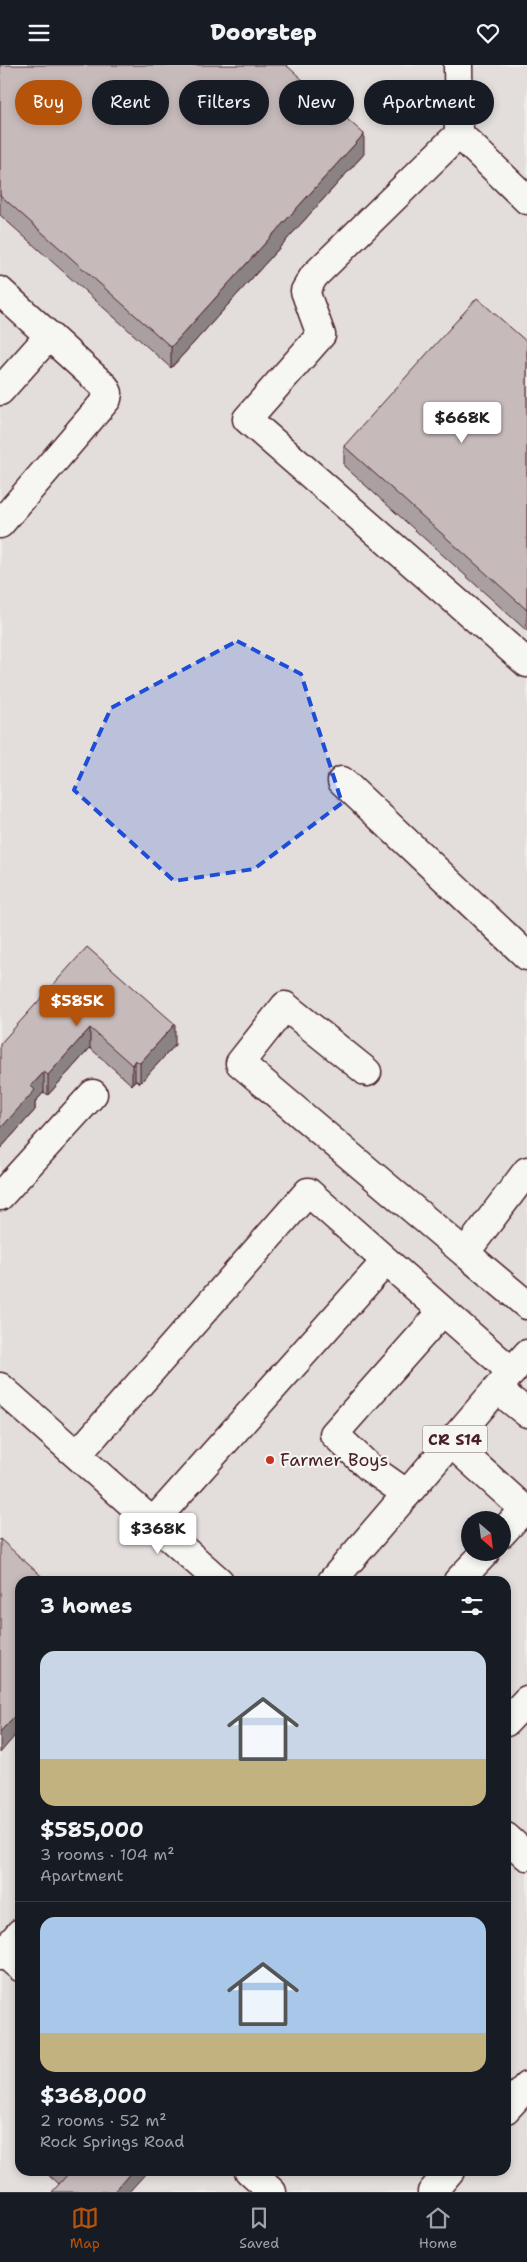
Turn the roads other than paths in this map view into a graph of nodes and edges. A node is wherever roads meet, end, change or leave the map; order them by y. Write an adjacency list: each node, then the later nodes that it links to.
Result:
1 (458, 65): 2 (street)
2 (459, 134): 3 (street); 8 (street)
3 (527, 200)
4 (0, 291): 5 (street)
5 (49, 336): 6 (street); 7 (street)
6 (0, 391)
7 (0, 524)
8 (527, 663)
9 (342, 781): 10 (street)
10 (527, 955)
11 (368, 1072): 15 (street)
12 (93, 1094): 14 (street)
13 (527, 1171): 15 (street)
14 (0, 1196)
15 (465, 1253): 17 (street)
16 (386, 1261): 18 (street); 23 (street); 25 (street)
17 (527, 1305)
18 (443, 1311): 19 (street); 24 (street)
19 (512, 1372): 21 (street); 22 (street, CR S14)
20 (0, 1387): 23 (street)
21 (527, 1413)
22 (451, 1443): 24 (street, CR S14); 26 (street)
23 (76, 1455): 25 (street)
24 (407, 1494): 29 (street, CR S14)
25 (153, 1522): 28 (street)
26 (511, 1523)
27 (477, 1561): 30 (street)
28 (212, 1576)
29 (336, 1576)
30 (463, 1576)
31 (527, 1700): 32 (street)
32 (511, 1717)
33 (511, 1842): 34 (street)
34 (527, 1856)
35 (527, 2086): 36 (street)
36 (511, 2104)
37 (446, 2176): 38 (street)
38 (432, 2192)

